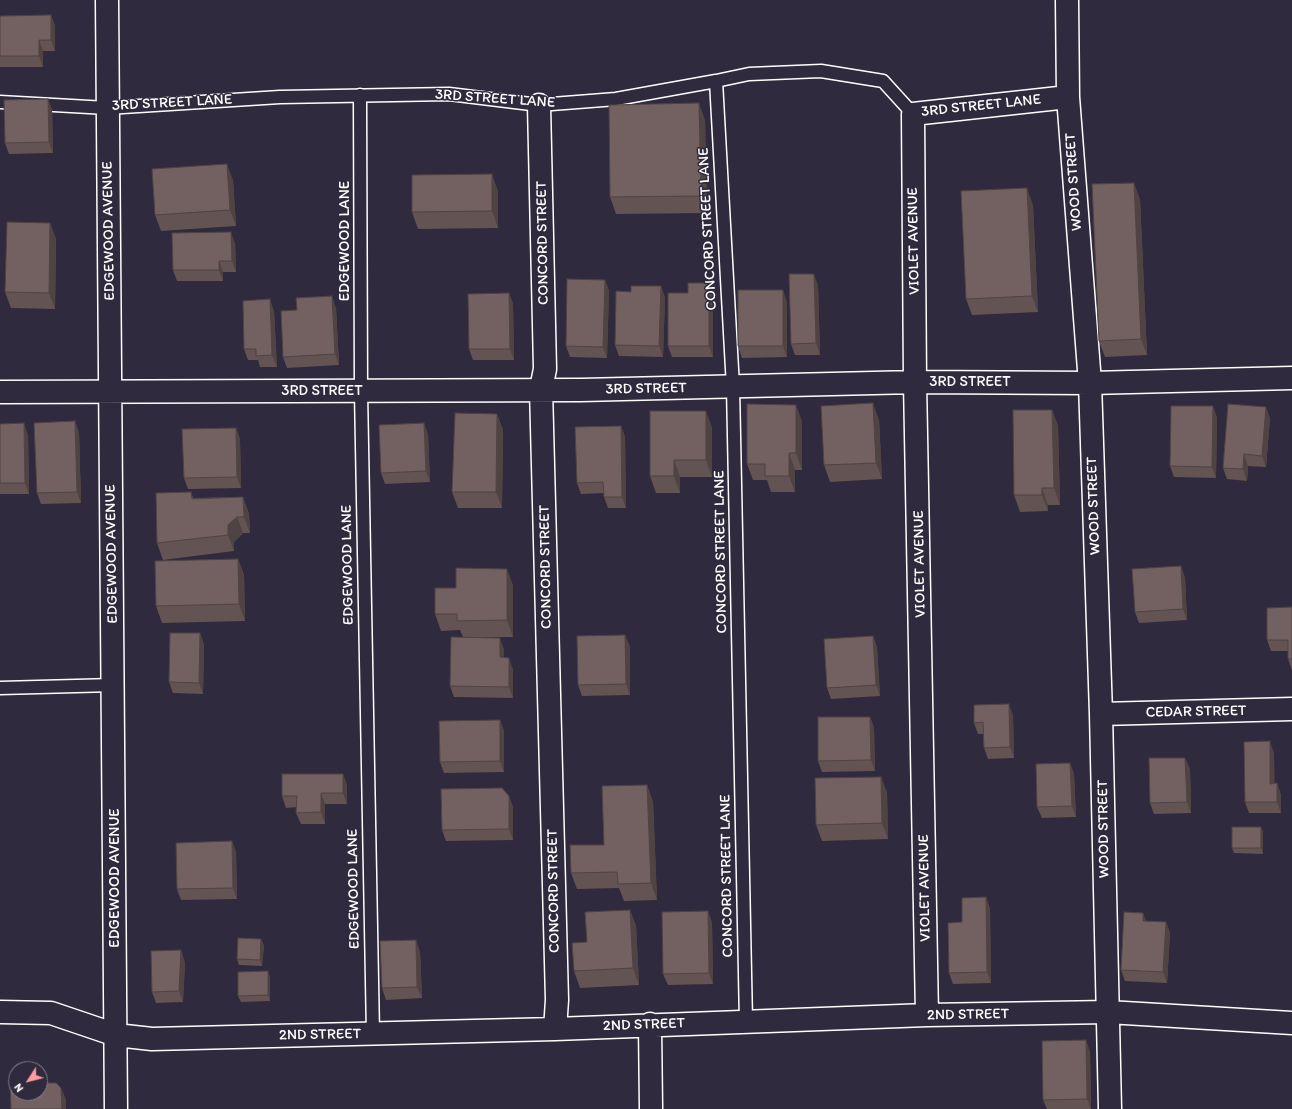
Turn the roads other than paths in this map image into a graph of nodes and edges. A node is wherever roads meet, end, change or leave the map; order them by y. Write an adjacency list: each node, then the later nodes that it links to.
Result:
1 (107, 0): 8 (street, EDGEWOOD AVENUE)
2 (1067, 0): 5 (street, WOOD STREET)
3 (716, 82): 7 (lane, 3RD STREET LANE); 9 (lane, 3RD STREET LANE); 13 (lane, CONCORD STREET LANE)
4 (360, 96): 7 (lane, 3RD STREET LANE); 8 (lane, 3RD STREET LANE); 17 (lane, EDGEWOOD LANE)
5 (1068, 97): 9 (street, 3RD STREET LANE); 12 (street, WOOD STREET)
6 (0, 102): 8 (lane, 3RD STREET LANE)
7 (539, 104): 14 (street, CONCORD STREET)
8 (107, 108): 15 (street, EDGEWOOD AVENUE)
9 (913, 114): 11 (street, VIOLET AVENUE)
10 (1292, 378): 12 (street, 3RD STREET)
11 (915, 382): 12 (street, 3RD STREET); 13 (street, 3RD STREET); 24 (street, VIOLET AVENUE)
12 (1090, 383): 21 (street, WOOD STREET)
13 (733, 387): 14 (street, 3RD STREET); 25 (lane, CONCORD STREET LANE)
14 (541, 389): 17 (street, 3RD STREET); 28 (street, CONCORD STREET)
15 (111, 391): 16 (street, 3RD STREET); 17 (street, 3RD STREET); 18 (street, EDGEWOOD AVENUE)
16 (0, 392)
17 (361, 392): 29 (lane, EDGEWOOD LANE)
18 (114, 685): 19 (lane); 30 (street, EDGEWOOD AVENUE)
19 (0, 688)
20 (1292, 709): 21 (street, CEDAR STREET)
21 (1101, 714): 23 (street, WOOD STREET)
22 (0, 1012): 30 (street, 2ND STREET)
23 (1108, 1012): 24 (street, 2ND STREET); 26 (street, 2ND STREET); 33 (street, WOOD STREET)
24 (928, 1015): 25 (street, 2ND STREET)
25 (746, 1022): 27 (street, 2ND STREET)
26 (1292, 1023)
27 (650, 1024): 28 (street, 2ND STREET); 32 (street)
28 (555, 1029): 29 (street, 2ND STREET)
29 (373, 1034): 30 (street, 2ND STREET)
30 (116, 1035): 31 (street, EDGEWOOD AVENUE)
31 (116, 1109)
32 (651, 1109)
33 (1110, 1109)

